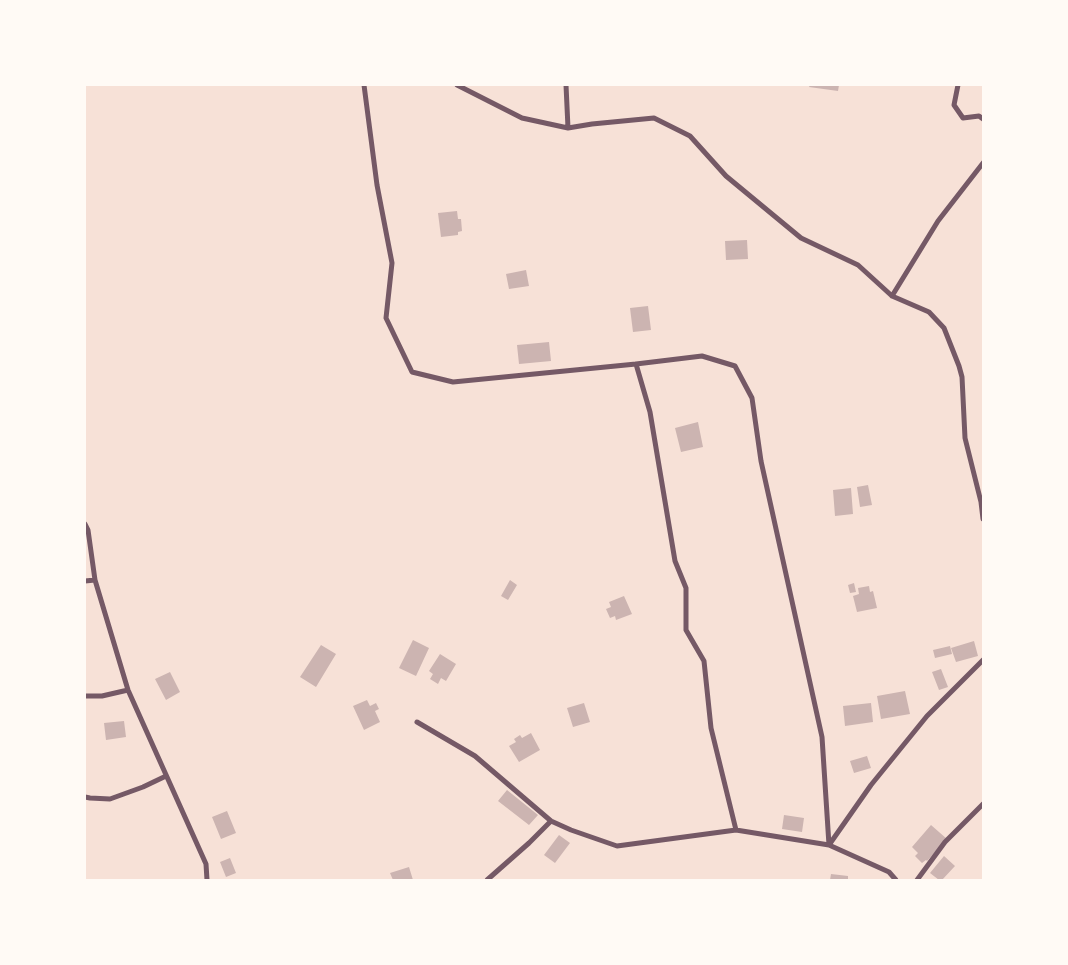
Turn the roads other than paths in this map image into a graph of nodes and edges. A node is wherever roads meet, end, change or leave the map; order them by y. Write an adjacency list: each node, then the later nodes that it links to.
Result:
1 (364, 85): 9 (street)
2 (457, 85): 6 (street)
3 (566, 85): 6 (street)
4 (958, 85): 5 (street)
5 (983, 119)
6 (568, 128): 8 (street)
7 (983, 163): 8 (street)
8 (892, 296): 10 (street)
9 (636, 364): 22 (street); 23 (street)
10 (983, 519)
11 (85, 524): 12 (street)
12 (95, 580): 13 (street); 15 (street)
13 (85, 581)
14 (983, 660): 23 (street)
15 (128, 690): 16 (street); 18 (street)
16 (85, 696)
17 (417, 722): 21 (street)
18 (166, 776): 19 (street); 24 (street)
19 (85, 797)
20 (983, 804): 27 (street)
21 (550, 821): 22 (street); 25 (street)
22 (736, 830): 23 (street)
23 (829, 845): 26 (street)
24 (207, 880)
25 (487, 880)
26 (896, 880)
27 (917, 880)

